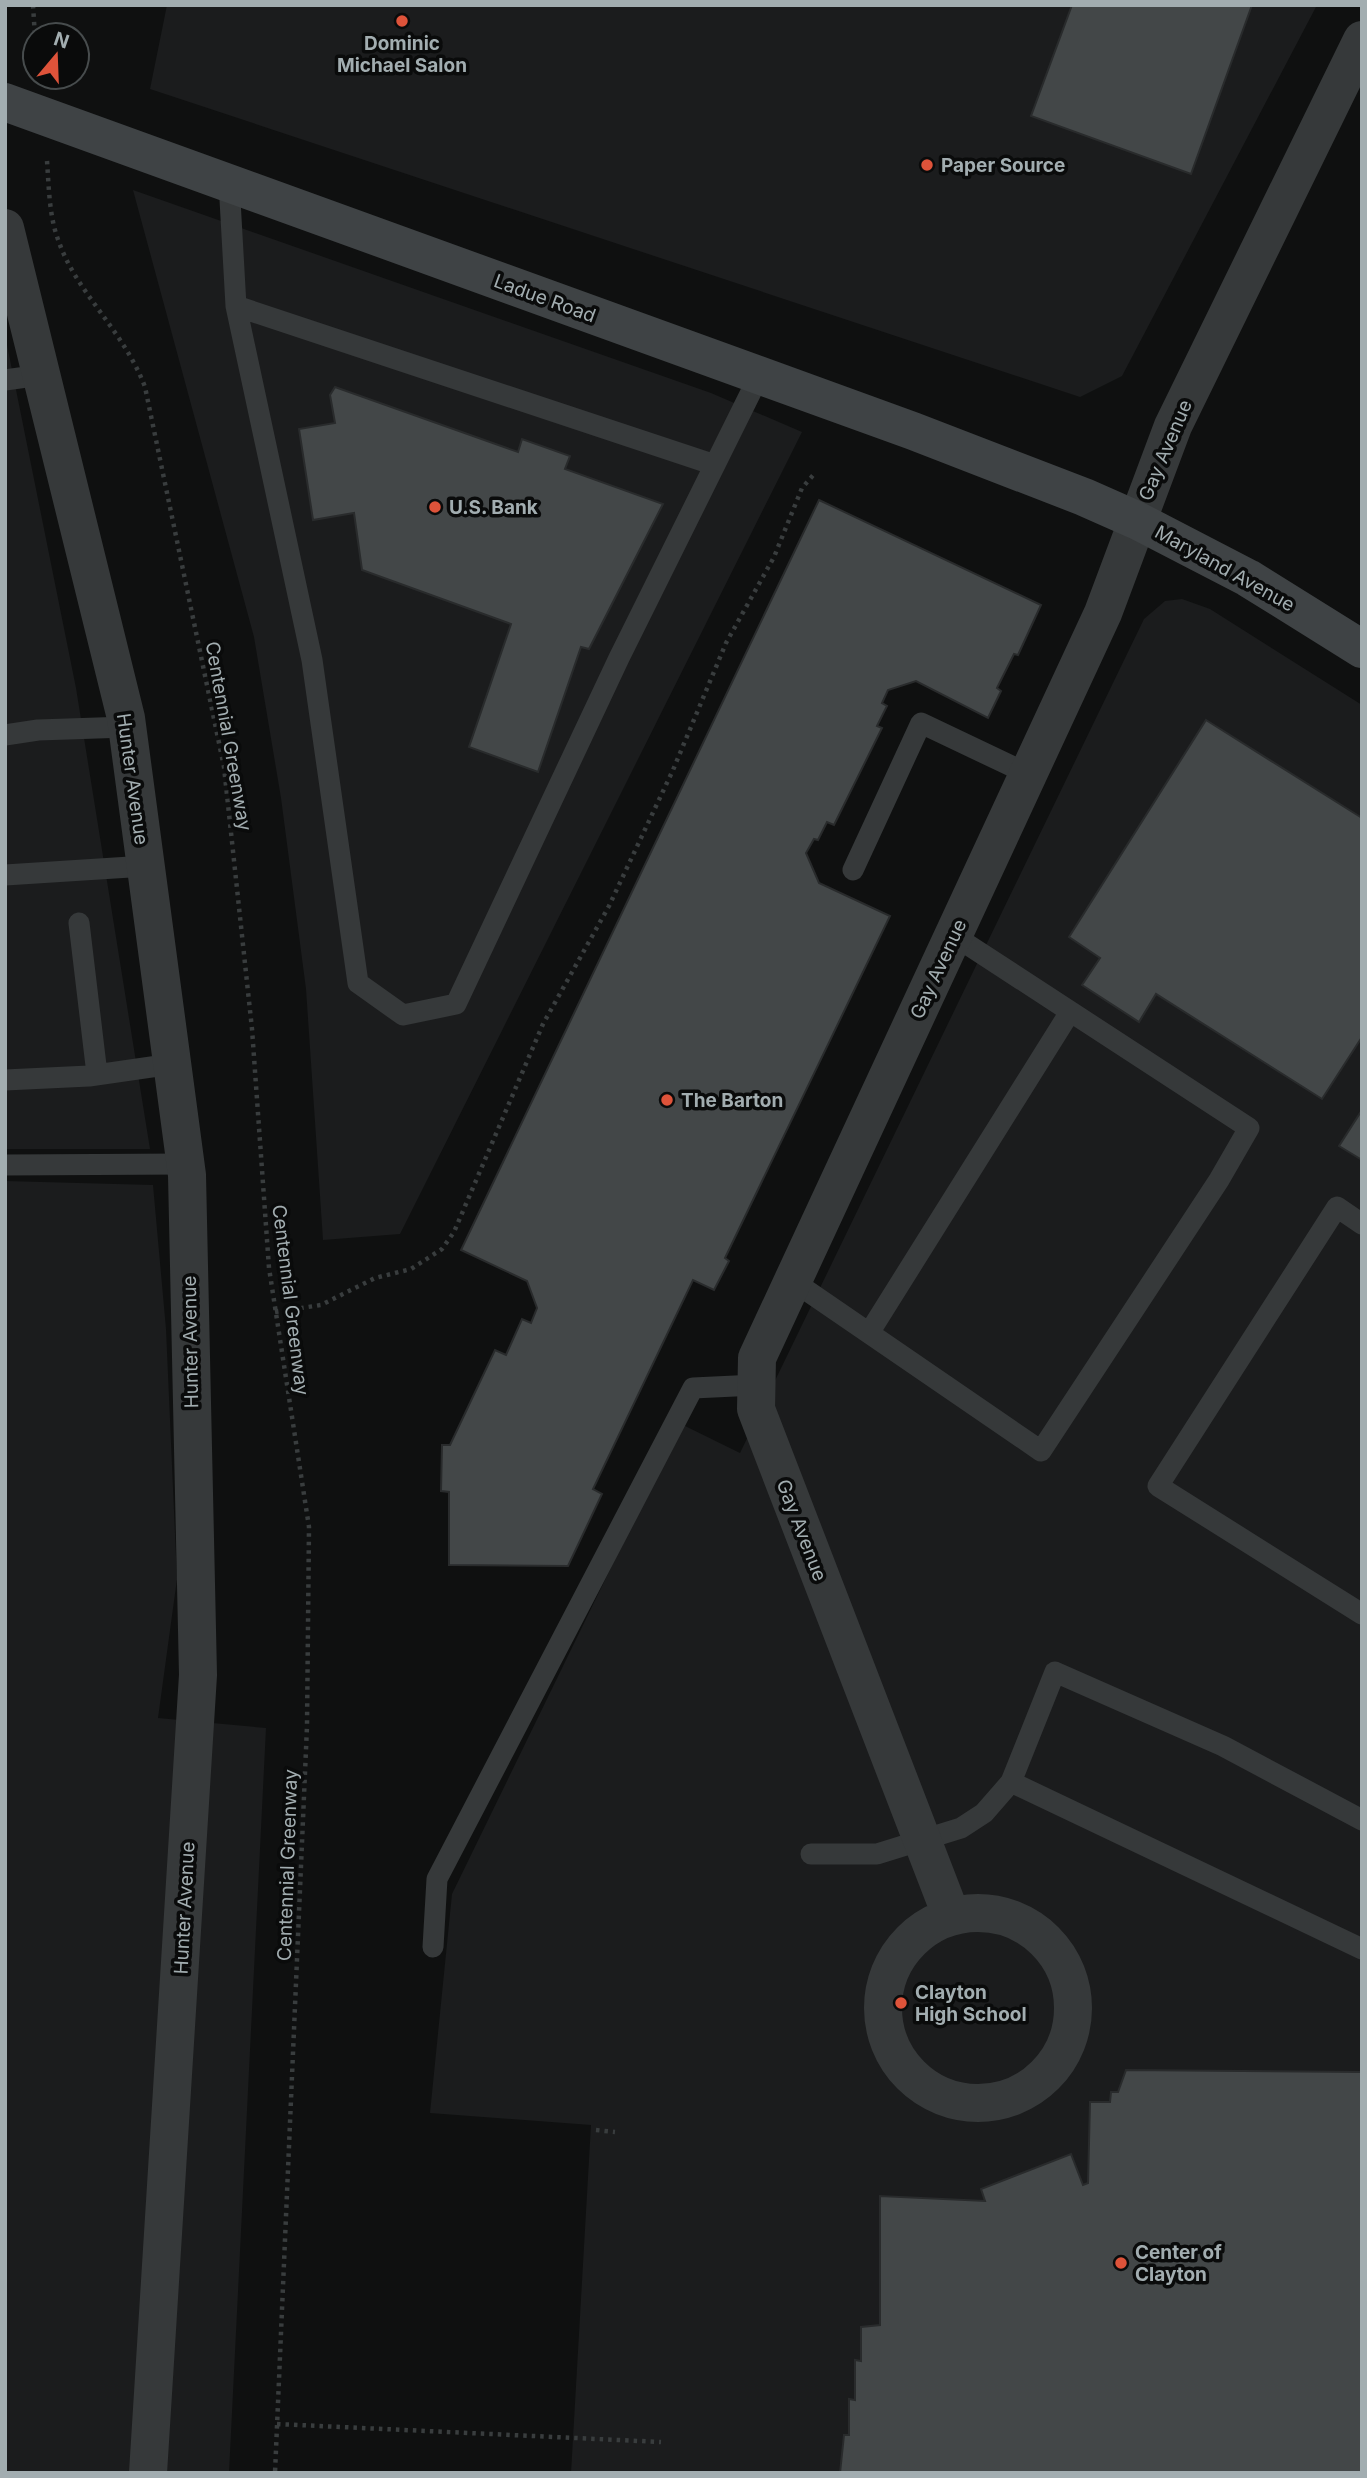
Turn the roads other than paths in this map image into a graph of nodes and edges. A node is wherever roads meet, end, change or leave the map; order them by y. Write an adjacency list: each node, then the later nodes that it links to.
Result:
1 (1362, 40): 10 (street, Gay Avenue)
2 (5, 102): 3 (main road, Ladue Road)
3 (229, 182): 5 (lane); 6 (main road, Ladue Road)
4 (5, 228): 7 (street, Hunter Avenue)
5 (236, 306): 8 (lane); 8 (lane)
6 (759, 376): 8 (lane); 9 (main road, Ladue Road)
7 (23, 377): 12 (street, Hunter Avenue)
8 (715, 464)
9 (1084, 497): 10 (main road, Maryland Avenue)
10 (1136, 520): 11 (main road, Maryland Avenue); 14 (street, Gay Avenue)
11 (1362, 649)
12 (127, 727): 13 (lane); 15 (street, Hunter Avenue)
13 (5, 735)
14 (1028, 774): 16 (lane); 19 (street, Gay Avenue)
15 (146, 866): 17 (lane); 21 (street, Hunter Avenue)
16 (853, 870)
17 (5, 875)
18 (79, 923): 22 (lane)
19 (953, 935): 20 (lane); 27 (street, Gay Avenue)
20 (1070, 1012): 28 (lane); 28 (lane)
21 (172, 1064): 22 (lane); 24 (street, Hunter Avenue)
22 (97, 1074): 23 (lane)
23 (5, 1080)
24 (185, 1164): 25 (lane); 38 (street, Hunter Avenue)
25 (5, 1165)
26 (1362, 1224): 30 (lane)
27 (793, 1281): 28 (lane); 29 (street, Gay Avenue)
28 (869, 1333)
29 (756, 1385): 33 (street, Gay Avenue); 36 (lane)
30 (1362, 1614)
31 (1011, 1782): 32 (lane); 33 (lane); 37 (lane)
32 (1362, 1820)
33 (922, 1842): 34 (lane); 35 (street, Gay Avenue)
34 (811, 1854)
35 (951, 1915): 35 (street)
36 (433, 1947)
37 (1362, 1949)
38 (148, 2473)

